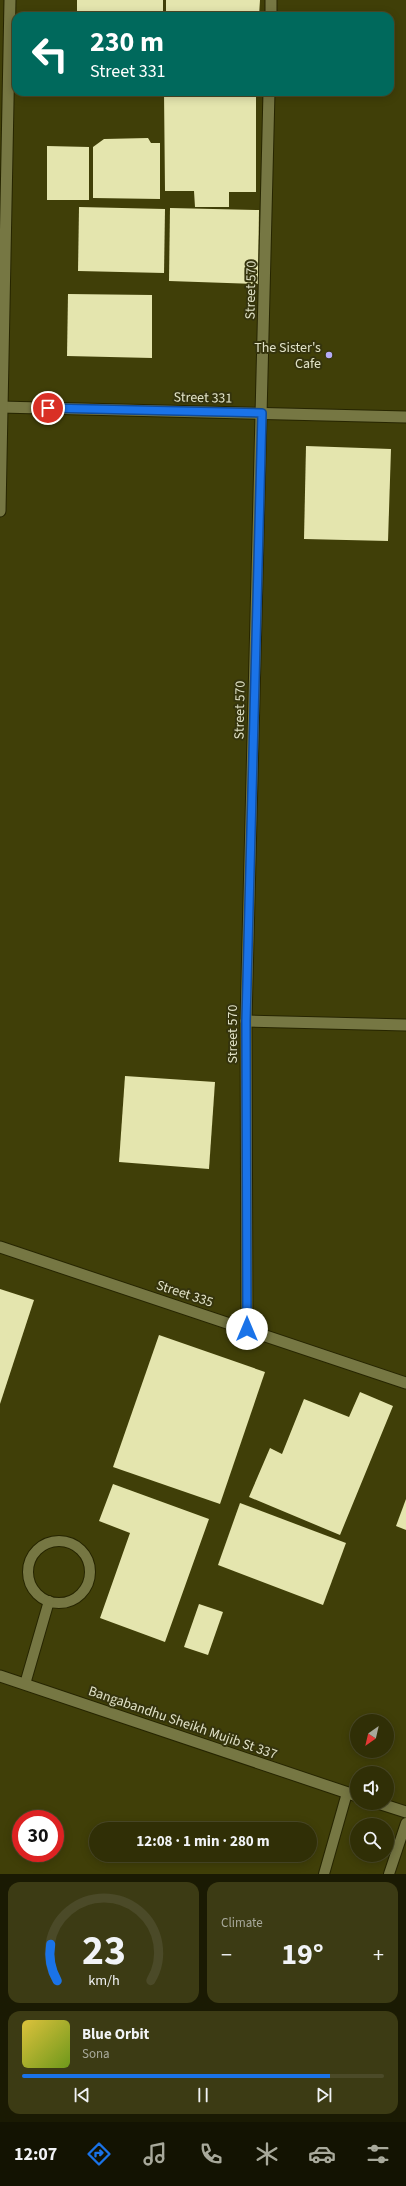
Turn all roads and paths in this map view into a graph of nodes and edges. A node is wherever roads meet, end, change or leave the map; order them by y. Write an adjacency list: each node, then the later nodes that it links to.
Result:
1 (10, 0): 5 (street)
2 (271, 0): 3 (street)
3 (271, 12)
4 (269, 96): 6 (street, Street 570)
5 (1, 407): 6 (street, Street 331); 8 (street)
6 (262, 413): 7 (street, Street 331); 9 (street, Street 570)
7 (406, 417)
8 (0, 511)
9 (246, 1021): 10 (street); 12 (street, Street 570)
10 (406, 1026)
11 (0, 1247): 12 (street, Street 335)
12 (247, 1329): 13 (street, Street 335)
13 (406, 1383)
14 (48, 1602): 14 (lane); 16 (lane)
15 (0, 1676): 16 (street, Bangabandhu Sheikh Mujib St 337)
16 (25, 1684): 17 (street, Bangabandhu Sheikh Mujib St 337)
17 (350, 1793)
18 (350, 1800): 22 (lane)
19 (394, 1808): 20 (street)
20 (406, 1812)
21 (406, 1823): 23 (lane)
22 (324, 1874)
23 (389, 1874)

